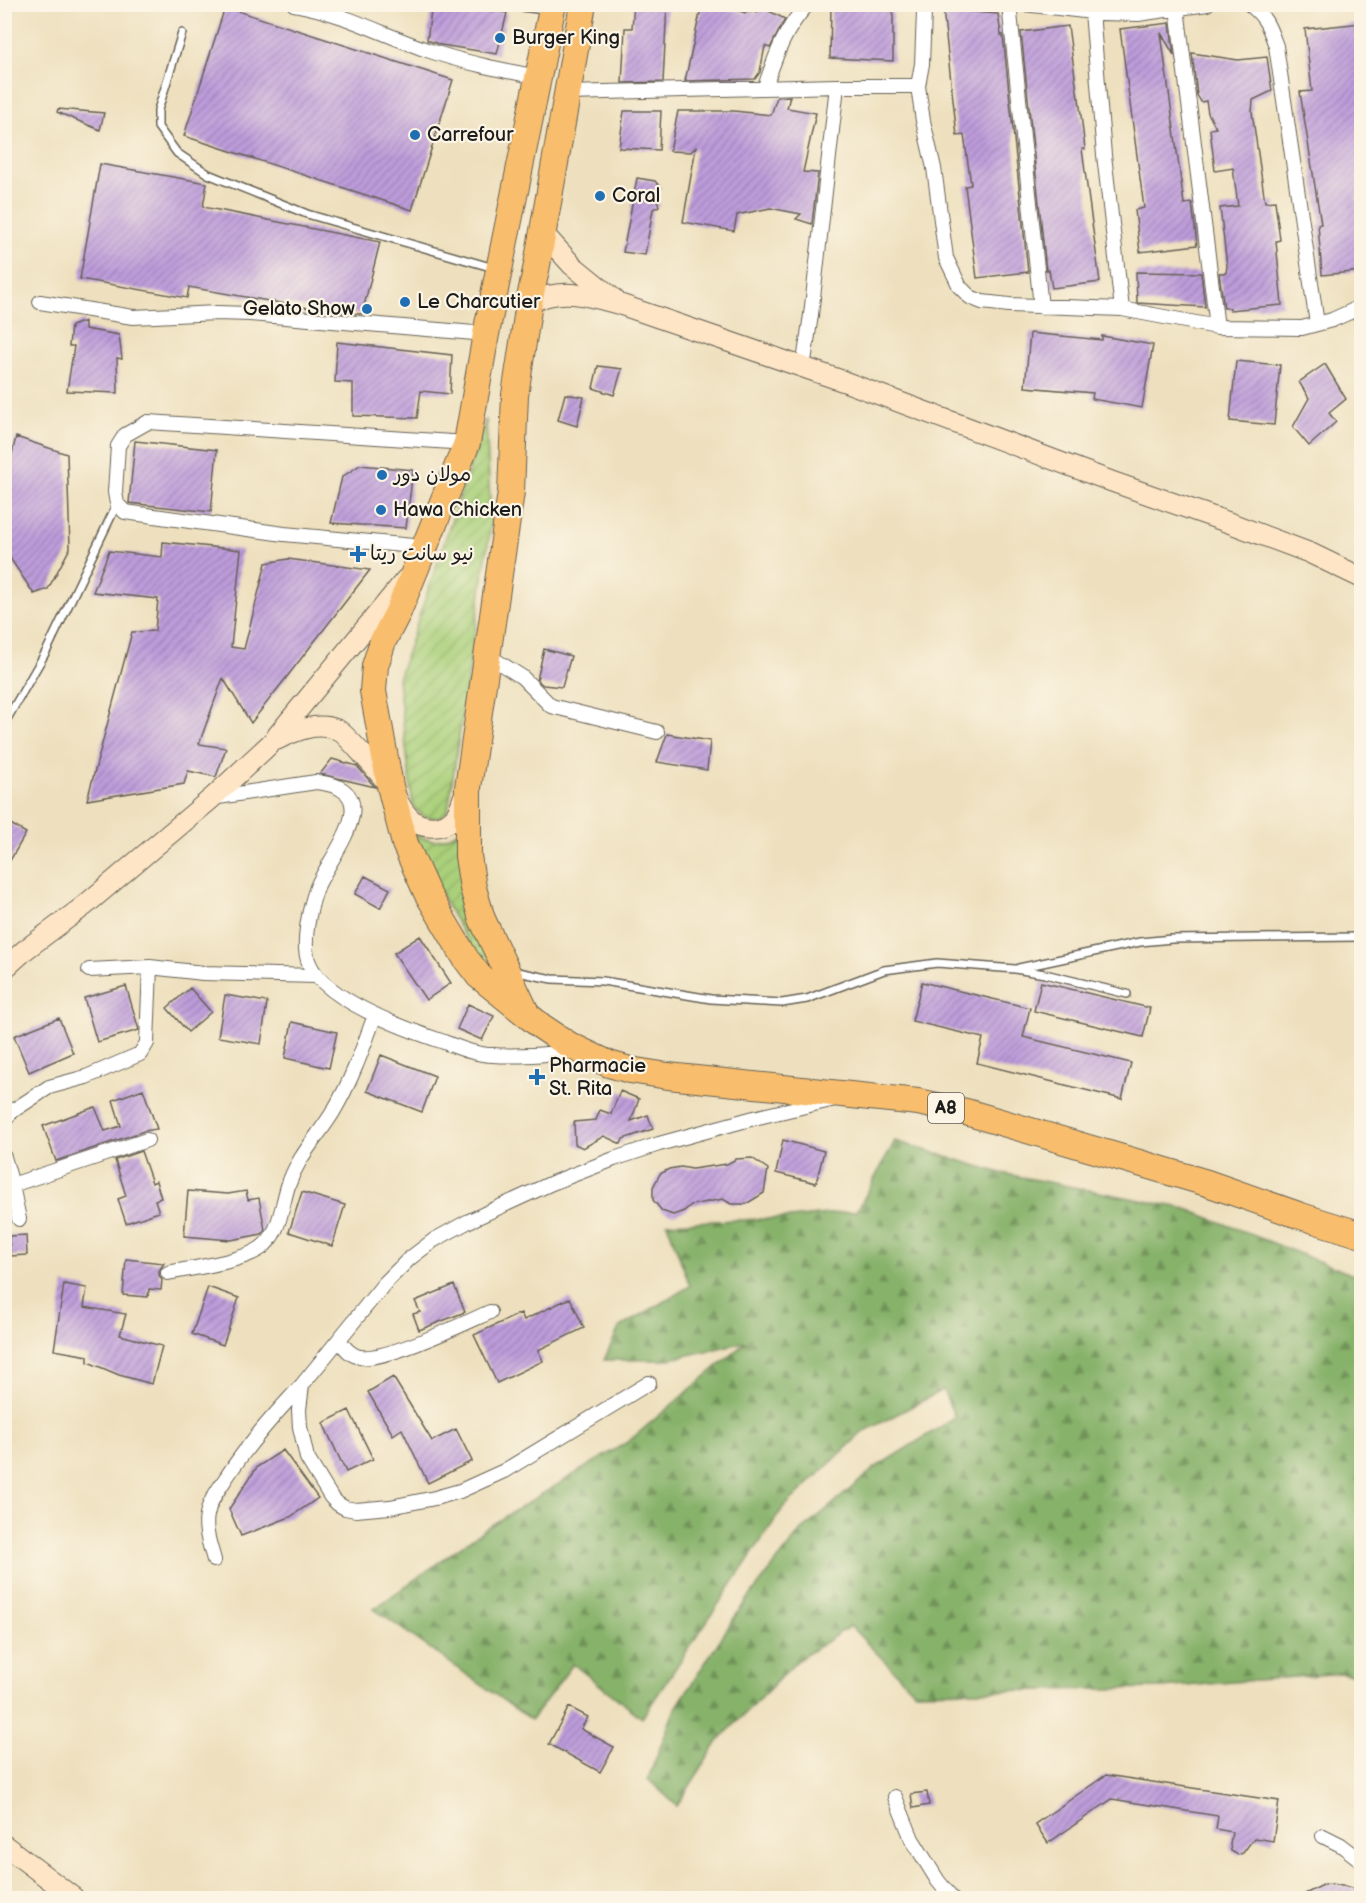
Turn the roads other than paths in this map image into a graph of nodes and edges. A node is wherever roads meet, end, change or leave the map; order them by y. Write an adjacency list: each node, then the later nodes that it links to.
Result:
1 (294, 4): 9 (street)
2 (495, 4): 10 (lane)
3 (583, 4): 19 (highway, A8)
4 (808, 4): 18 (street)
5 (1009, 4): 26 (street)
6 (1024, 4): 12 (street)
7 (1207, 4): 13 (street)
8 (1249, 4): 28 (street)
9 (321, 7): 15 (street)
10 (552, 7): 15 (highway, A8)
11 (924, 7): 17 (street)
12 (1094, 8): 13 (street); 27 (street)
13 (1177, 8): 29 (street)
14 (182, 33): 21 (lane)
15 (538, 77): 21 (highway, A8)
16 (837, 86): 17 (street); 18 (street); 31 (street)
17 (918, 86): 26 (street)
18 (765, 87): 19 (street)
19 (567, 93): 20 (highway, A8)
20 (543, 233): 23 (highway, A8); 24 (main road)
21 (499, 269): 30 (highway, A8)
22 (40, 302): 30 (street)
23 (529, 303): 24 (main road); 36 (highway, A8)
24 (619, 304): 31 (main road)
25 (1362, 304): 28 (street)
26 (1041, 306): 27 (street)
27 (1122, 309): 29 (street)
28 (1317, 324): 29 (street)
29 (1217, 327)
30 (486, 334): 32 (highway, A8)
31 (803, 368): 35 (main road)
32 (467, 443): 33 (street); 34 (highway, A8)
33 (117, 504): 34 (street); 37 (lane)
34 (420, 557): 39 (main road); 40 (highway, A8)
35 (1362, 578)
36 (487, 655): 38 (street); 41 (highway, A8)
37 (4, 723)
38 (657, 732)
39 (271, 743): 40 (main road); 42 (main road)
40 (390, 786): 41 (main road); 52 (highway, A8)
41 (468, 788): 46 (highway, A8)
42 (212, 798): 45 (main road); 49 (street)
43 (1362, 937): 47 (lane)
44 (150, 967): 48 (street); 49 (street); 55 (street)
45 (4, 969)
46 (505, 969): 47 (lane); 52 (highway, A8)
47 (1015, 969): 50 (lane)
48 (89, 970)
49 (316, 976): 51 (street)
50 (1127, 994)
51 (375, 1015): 53 (street); 61 (street)
52 (528, 1016): 53 (highway, A8)
53 (581, 1051): 54 (highway, A8)
54 (851, 1095): 60 (highway, A8); 63 (street)
55 (4, 1122)
56 (147, 1140): 58 (street)
57 (4, 1158): 58 (street)
58 (12, 1185): 59 (street)
59 (18, 1219)
60 (1362, 1234)
61 (168, 1273)
62 (490, 1312): 63 (street)
63 (339, 1340): 65 (street)
64 (649, 1383): 65 (street)
65 (302, 1385): 66 (street)
66 (214, 1560)
67 (895, 1797): 72 (street)
68 (1323, 1836): 70 (street)
69 (4, 1845): 71 (main road)
70 (1362, 1861)
71 (74, 1899)
72 (951, 1899)

